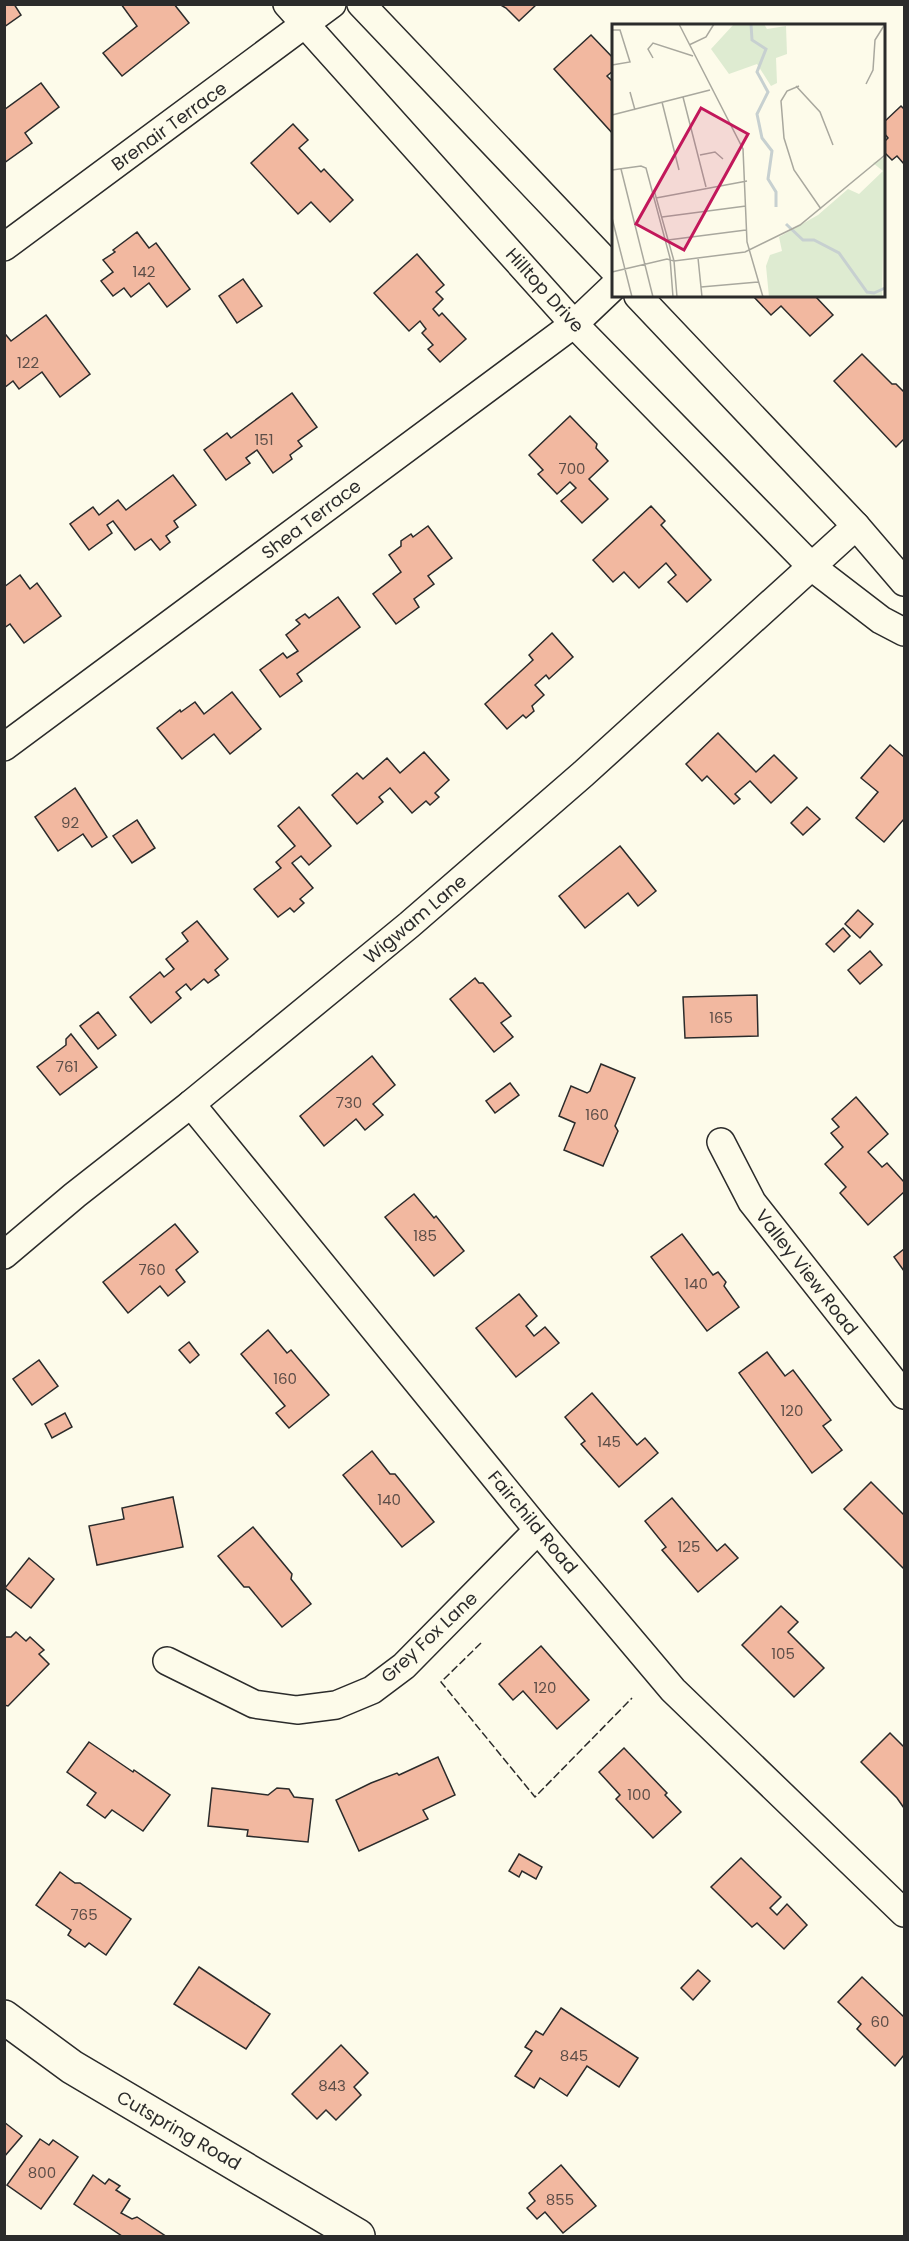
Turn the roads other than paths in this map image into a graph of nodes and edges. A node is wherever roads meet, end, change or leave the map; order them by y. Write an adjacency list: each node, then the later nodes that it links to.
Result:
1 (287, 4): 4 (street, Hilltop Drive)
2 (332, 4): 4 (street, Brenair Terrace)
3 (361, 4): 6 (street)
4 (307, 25): 5 (street, Brenair Terrace); 9 (street, Hilltop Drive)
5 (4, 247)
6 (612, 268)
7 (612, 288): 9 (street, Shea Terrace)
8 (639, 297): 10 (street)
9 (574, 324): 11 (street, Hilltop Drive); 14 (street, Shea Terrace)
10 (856, 526): 11 (street, Wigwam Lane); 12 (street)
11 (812, 567): 13 (street); 15 (street, Wigwam Lane)
12 (904, 582)
13 (904, 632)
14 (4, 747)
15 (191, 1104): 17 (street, Wigwam Lane); 19 (street, Fairchild Road)
16 (721, 1142): 18 (street, Valley View Road)
17 (4, 1255)
18 (904, 1395)
19 (538, 1530): 20 (street, Grey Fox Lane); 21 (street, Fairchild Road)
20 (167, 1661)
21 (904, 1913)
22 (4, 2017): 23 (street, Cutspring Road)
23 (358, 2236)

